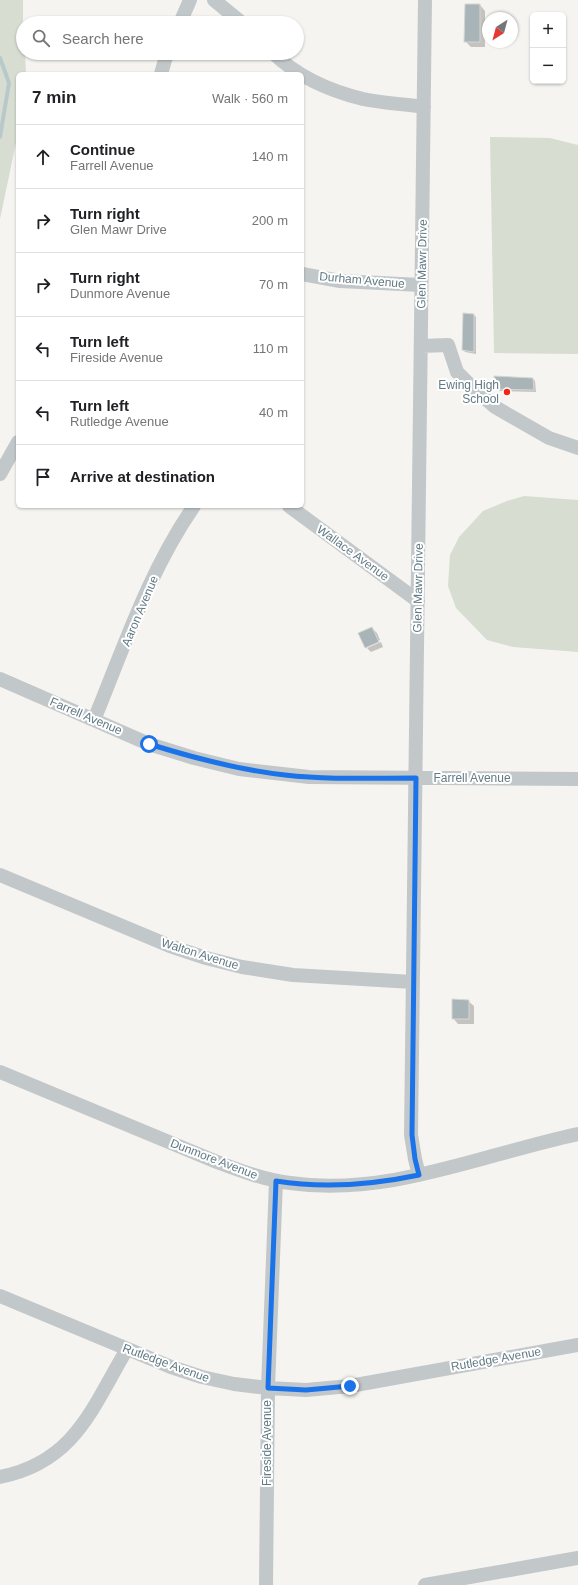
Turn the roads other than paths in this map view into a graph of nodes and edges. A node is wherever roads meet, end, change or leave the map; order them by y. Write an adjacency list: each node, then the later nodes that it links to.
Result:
1 (190, 0): 4 (street)
2 (214, 0): 5 (street)
3 (425, 0): 11 (street, Glen Mawr Drive)
4 (183, 16)
5 (233, 16)
6 (165, 60): 8 (street)
7 (282, 60): 9 (street)
8 (162, 72)
9 (299, 72)
10 (304, 75): 11 (street)
11 (424, 107): 13 (street, Glen Mawr Drive)
12 (304, 274): 13 (street, Durham Avenue)
13 (421, 285): 14 (street, Glen Mawr Drive)
14 (421, 346): 16 (street); 20 (street, Glen Mawr Drive)
15 (16, 446): 17 (street)
16 (578, 448)
17 (0, 474)
18 (193, 508): 22 (street, Aaron Avenue)
19 (291, 508): 20 (street, Wallace Avenue)
20 (418, 601): 23 (street, Glen Mawr Drive)
21 (0, 679): 22 (street, Farrell Avenue)
22 (94, 720): 23 (street, Farrell Avenue)
23 (416, 778): 24 (street, Farrell Avenue); 26 (street, Glen Mawr Drive)
24 (578, 779)
25 (0, 875): 26 (street, Walton Avenue)
26 (413, 982): 29 (street, Glen Mawr Drive)
27 (0, 1072): 30 (street, Dunmore Avenue)
28 (578, 1134): 29 (street, Dunmore Avenue)
29 (419, 1175): 30 (street, Dunmore Avenue)
30 (276, 1181): 34 (street, Fireside Avenue)
31 (0, 1296): 33 (street, Rutledge Avenue)
32 (578, 1345): 34 (street, Rutledge Avenue)
33 (127, 1348): 34 (street, Rutledge Avenue); 35 (street)
34 (268, 1388): 37 (street, Fireside Avenue)
35 (0, 1476)
36 (578, 1558): 38 (street)
37 (266, 1585)
38 (425, 1585)

